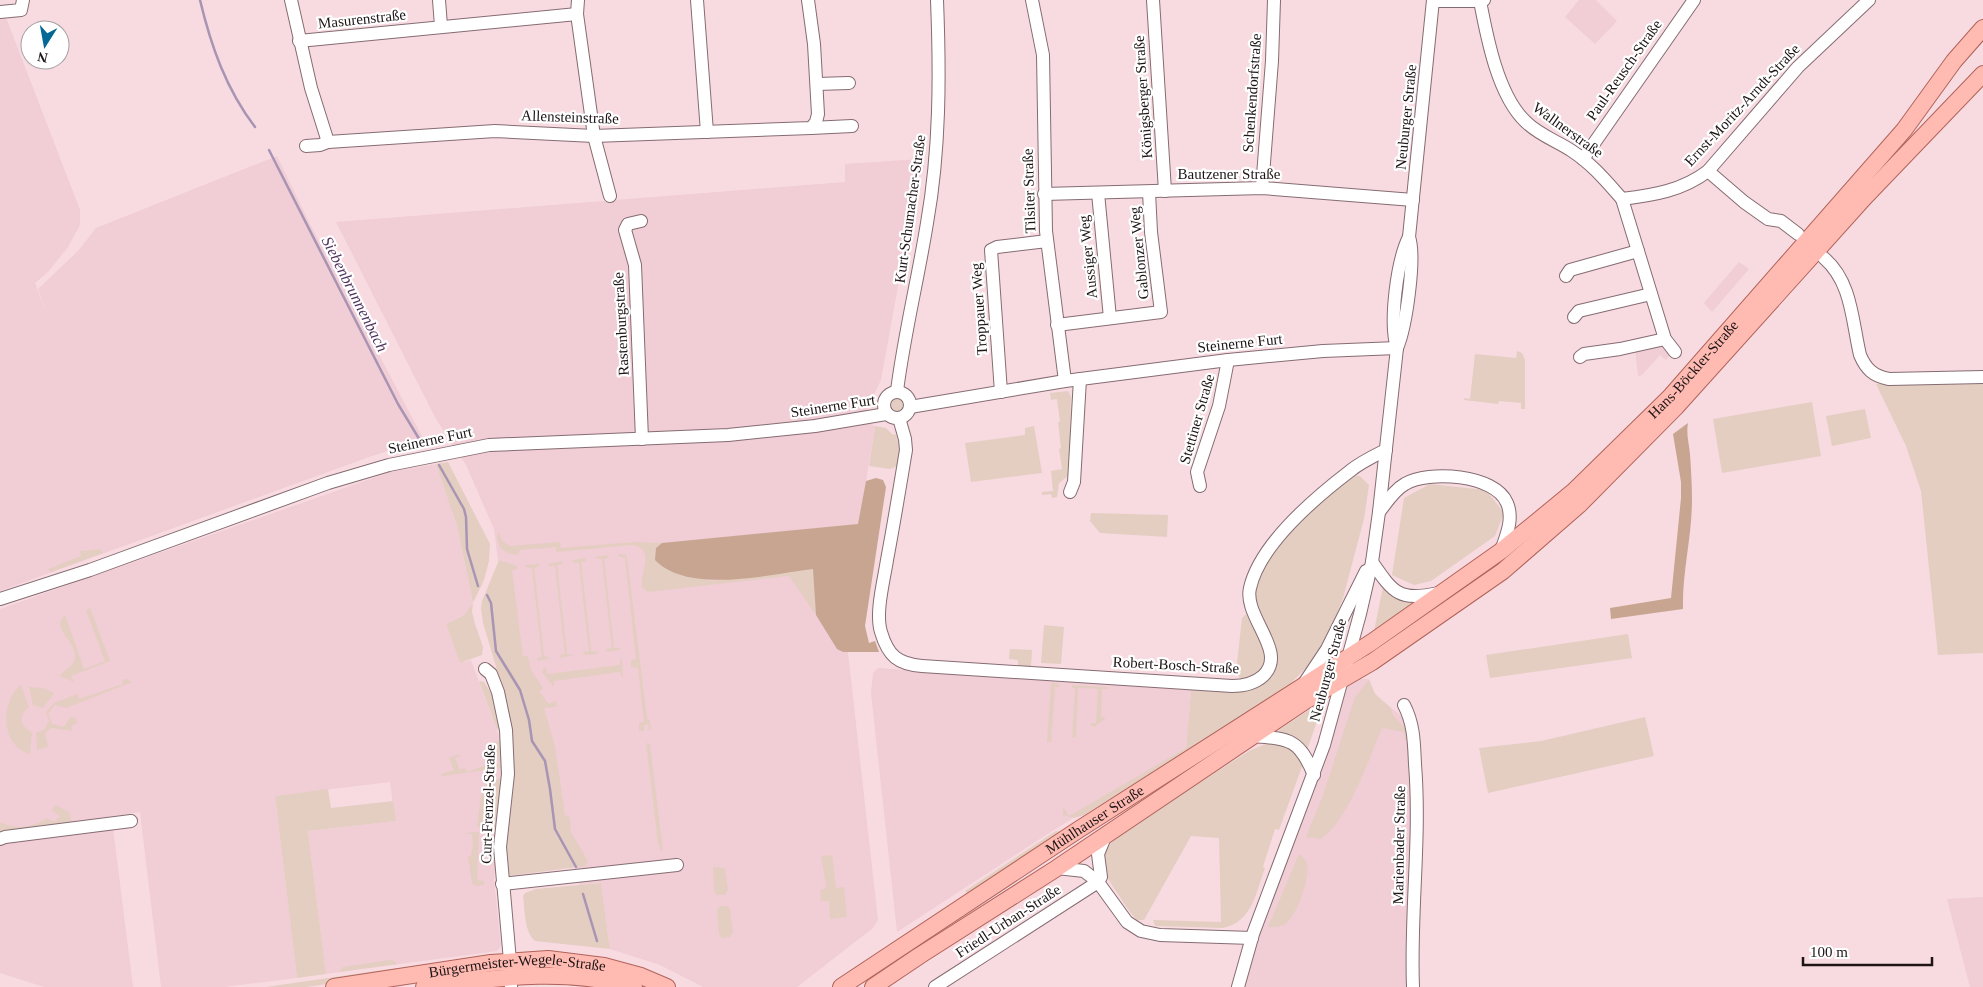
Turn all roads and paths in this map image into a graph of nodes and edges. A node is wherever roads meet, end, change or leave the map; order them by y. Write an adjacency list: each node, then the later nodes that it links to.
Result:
1 (291, 0): 19 (street)
2 (439, 0): 17 (street)
3 (578, 0): 16 (street)
4 (697, 0): 25 (street)
5 (808, 0): 22 (street)
6 (937, 0): 57 (street, Kurt-Schumacher-Straße)
7 (1032, 0): 35 (street, Tilsiter Straße)
8 (1153, 0): 32 (street, Königsberger Straße)
9 (1274, 0): 31 (street, Schenkendorfstraße)
10 (1433, 0): 13 (street); 38 (street, Neuburger Straße)
11 (1694, 0): 29 (street, Paul-Reusch-Straße)
12 (1869, 0): 30 (street, Ernst-Moritz-Arndt-Straße)
13 (1482, 1): 29 (street, Wallnerstraße)
14 (22, 5): 15 (street)
15 (0, 12)
16 (577, 14): 17 (street, Masurenstraße); 26 (street)
17 (441, 26): 19 (street, Masurenstraße)
18 (1983, 28): 67 (main road, Hans-Böckler-Straße)
19 (299, 42): 27 (street)
20 (1983, 74): 73 (main road, Hans-Böckler-Straße)
21 (849, 83): 22 (street)
22 (817, 84): 24 (street)
23 (852, 126): 24 (street, Allensteinstraße)
24 (811, 128): 25 (street, Allensteinstraße)
25 (707, 132): 26 (street, Allensteinstraße)
26 (594, 136): 27 (street, Allensteinstraße); 36 (street)
27 (328, 142): 28 (street, Allensteinstraße)
28 (306, 146)
29 (1583, 158): 37 (street, Wallnerstraße)
30 (1708, 171): 37 (street, Ernst-Moritz-Arndt-Straße); 40 (street)
31 (1262, 188): 32 (street, Bautzener Straße); 38 (street, Bautzener Straße)
32 (1165, 191): 33 (street, Bautzener Straße)
33 (1149, 192): 34 (street, Bautzener Straße); 47 (street, Gablonzer Weg)
34 (1098, 193): 35 (street, Bautzener Straße); 47 (street, Aussiger Weg)
35 (1044, 194): 41 (street, Tilsiter Straße)
36 (610, 196)
37 (1622, 198): 42 (street, Wallnerstraße)
38 (1413, 200): 50 (street, Neuburger Straße)
39 (641, 221): 62 (street, Rastenburgstraße)
40 (1798, 234)
41 (1046, 242): 48 (street, Tilsiter Straße); 58 (street, Troppauer Weg)
42 (1638, 250): 44 (street); 45 (street, Wallnerstraße)
43 (1824, 258): 54 (street)
44 (1566, 276)
45 (1651, 294): 46 (street); 49 (street, Wallnerstraße)
46 (1574, 317)
47 (1110, 318): 48 (street)
48 (1057, 324): 56 (street, Tilsiter Straße)
49 (1665, 339): 51 (street, Wallnerstraße); 52 (street)
50 (1397, 348): 53 (street, Steinerne Furt); 63 (street, Neuburger Straße)
51 (1675, 352)
52 (1580, 357)
53 (1228, 360): 55 (street, Steinerne Furt); 64 (street, Stettiner Straße)
54 (1983, 377)
55 (1080, 379): 56 (street, Steinerne Furt); 65 (street)
56 (1065, 381): 58 (street, Steinerne Furt)
57 (897, 391): 59 (street, Steinerne Furt); 60 (street, Steinerne Furt)
58 (1001, 392): 59 (street, Steinerne Furt)
59 (910, 407): 61 (street)
60 (886, 414): 61 (street, Steinerne Furt); 62 (street, Steinerne Furt)
61 (899, 418): 63 (street, Robert-Bosch-Straße)
62 (642, 439): 70 (street, Steinerne Furt)
63 (1386, 450): 66 (street, Neuburger Straße)
64 (1200, 486)
65 (1070, 492)
66 (1379, 512): 67 (street); 68 (street, Neuburger Straße)
67 (1501, 551): 69 (main road, Hans-Böckler-Straße)
68 (1372, 562): 69 (street); 71 (street, Neuburger Straße); 74 (street)
69 (1443, 592): 71 (main road, Hans-Böckler-Straße)
70 (0, 598)
71 (1350, 654): 73 (street, Neuburger Straße); 74 (main road, Mühlhauser Straße)
72 (485, 669): 84 (street, Curt-Frenzel-Straße)
73 (1343, 678): 76 (main road, Mühlhauser Straße); 77 (street, Neuburger Straße)
74 (1303, 685): 92 (main road, Mühlhauser Straße)
75 (1404, 705): 96 (street, Marienbader Straße)
76 (1254, 736): 77 (street); 79 (main road, Mühlhauser Straße)
77 (1314, 774): 85 (street, Neuburger Straße)
78 (131, 821): 80 (street)
79 (1105, 837): 82 (main road, Mühlhauser Straße); 83 (street)
80 (0, 839)
81 (677, 865): 84 (street, Curt-Frenzel-Straße)
82 (1057, 868): 83 (street, Friedl-Urban-Straße); 93 (main road, Mühlhauser Straße)
83 (1098, 882): 85 (street, Friedl-Urban-Straße); 94 (street, Friedl-Urban-Straße)
84 (502, 884): 86 (street, Curt-Frenzel-Straße)
85 (1252, 938): 95 (street, Neuburger Straße)
86 (510, 961): 87 (street, Curt-Frenzel-Straße); 88 (main road, Bürgermeister-Wegele-Straße); 91 (main road, Bürgermeister-Wegele-Straße)
87 (511, 982): 89 (main road, Bürgermeister-Wegele-Straße); 90 (main road, Bürgermeister-Wegele-Straße)
88 (334, 987)
89 (424, 987)
90 (634, 987)
91 (667, 987)
92 (841, 987)
93 (873, 987)
94 (935, 987)
95 (1238, 987)
96 (1413, 987)

